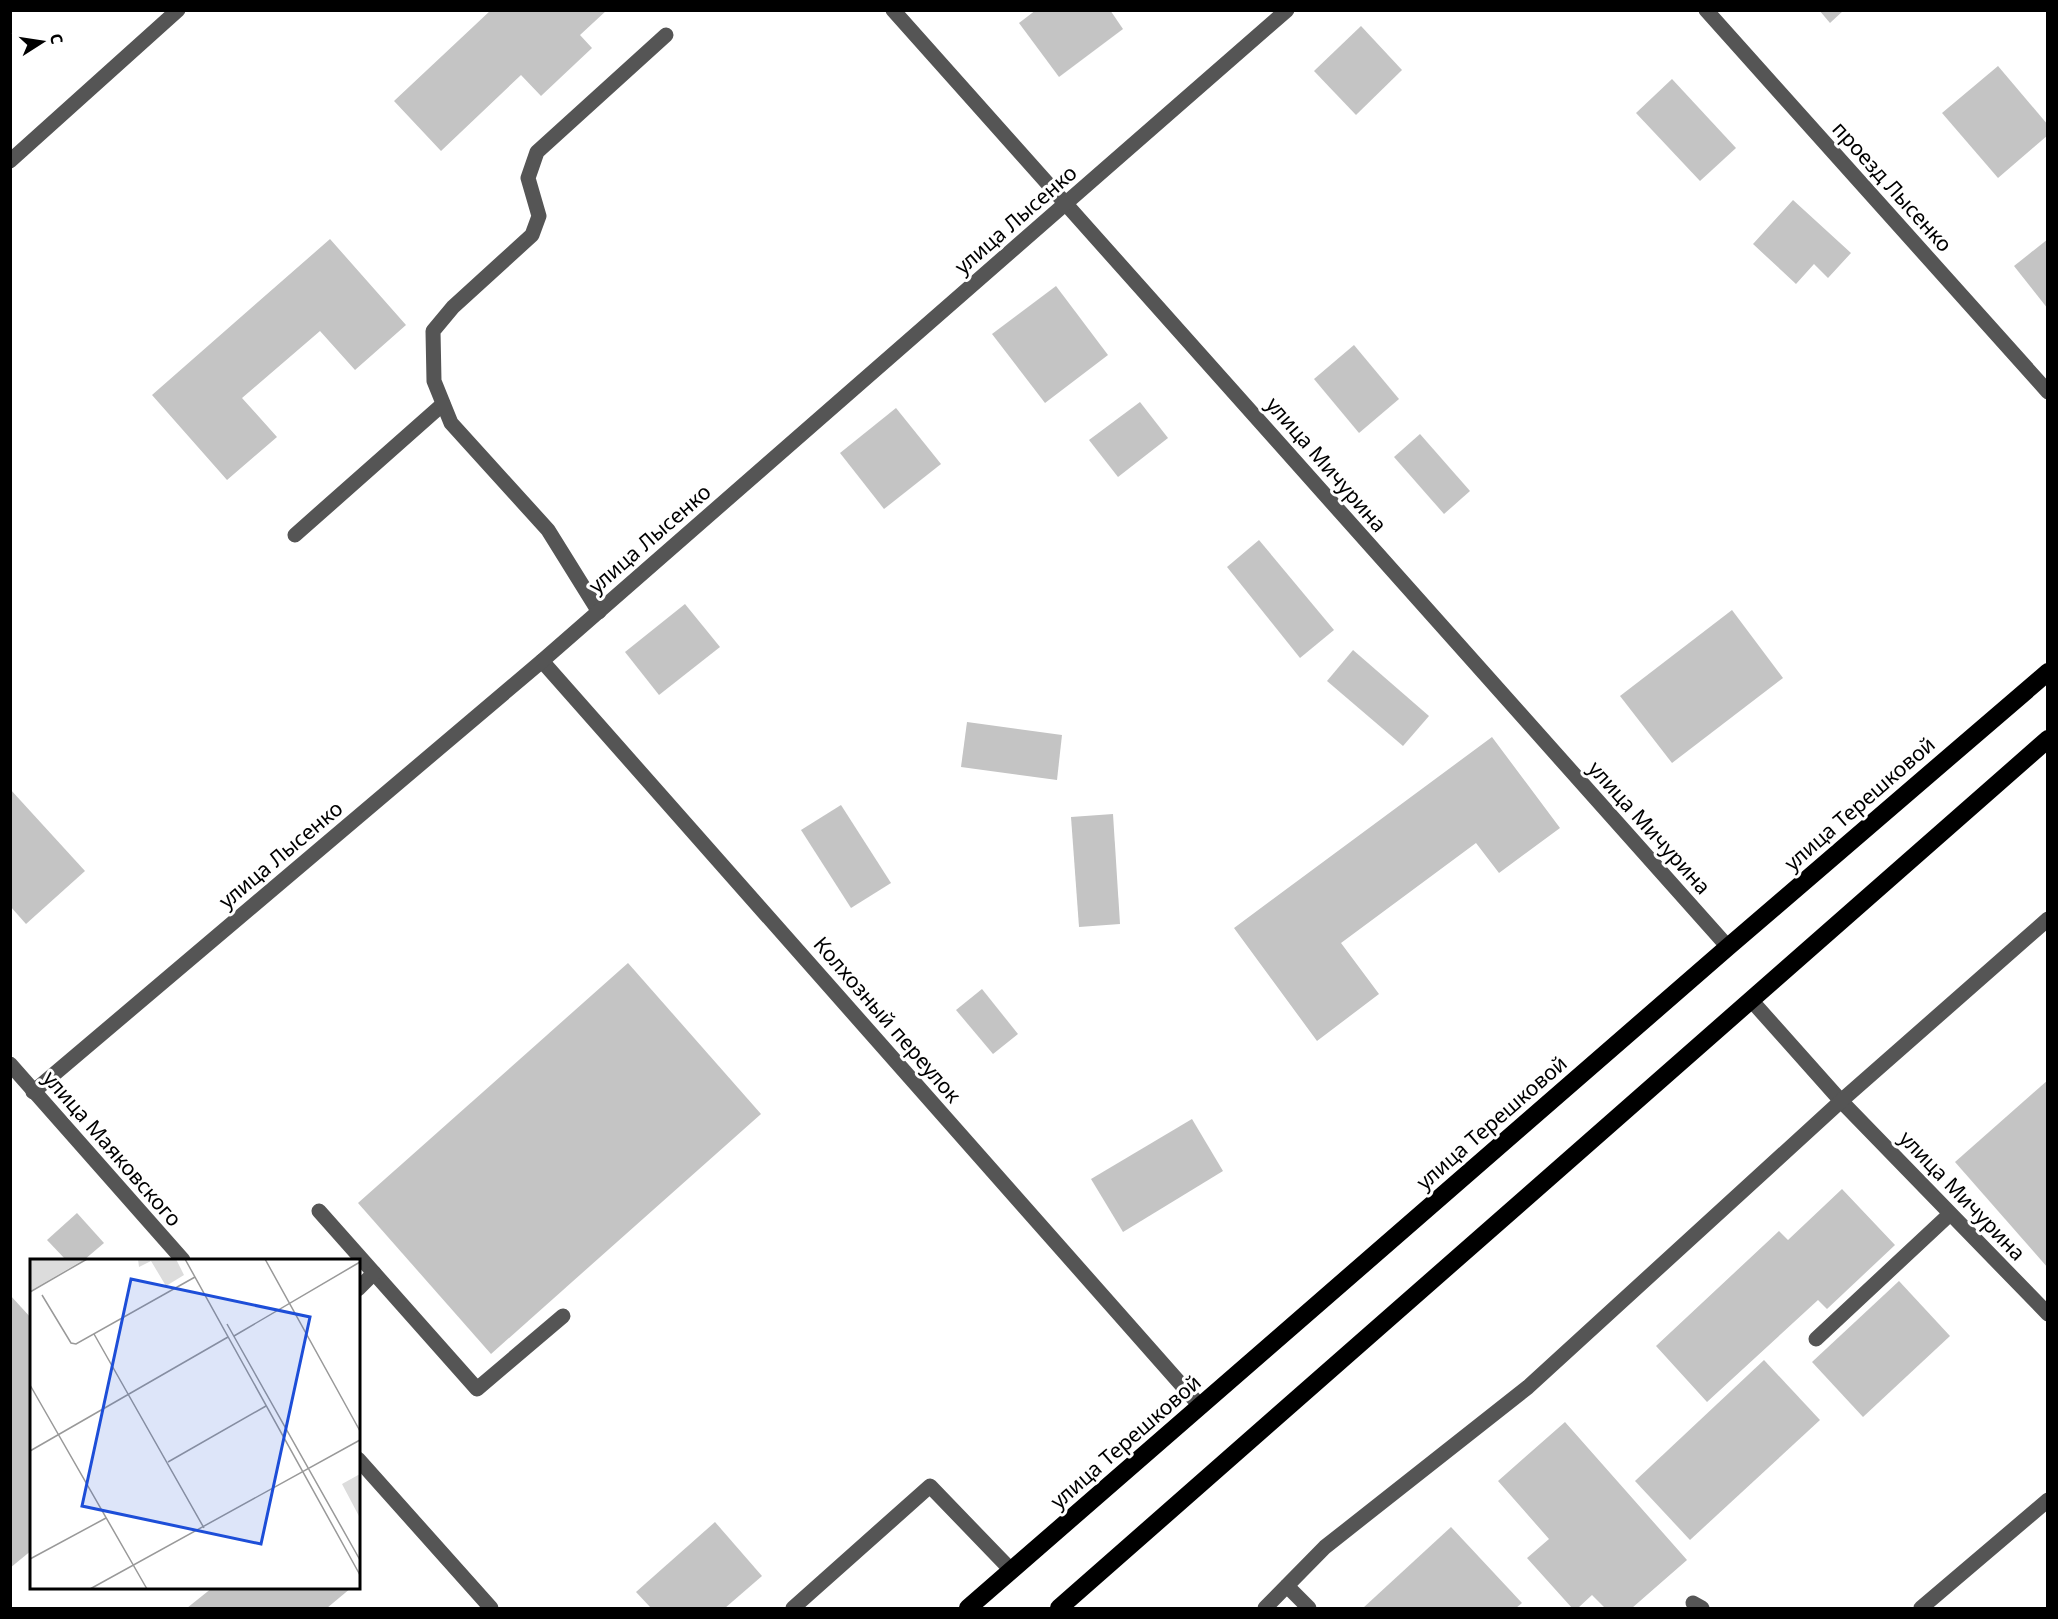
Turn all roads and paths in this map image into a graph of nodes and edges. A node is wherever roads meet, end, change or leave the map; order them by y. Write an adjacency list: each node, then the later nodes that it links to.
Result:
1 (178, 10): 6 (street)
2 (893, 10): 7 (street, улица Мичурина)
3 (1287, 10): 7 (street, улица Лысенко)
4 (1706, 10): 8 (street, проезд Лысенко)
5 (666, 35): 9 (street)
6 (10, 161)
7 (1067, 203): 11 (street, улица Лысенко); 16 (street, улица Мичурина)
8 (2048, 392)
9 (444, 404): 10 (street); 11 (street)
10 (295, 535)
11 (599, 612): 12 (street, улица Лысенко)
12 (542, 661): 19 (street, улица Лысенко); 29 (street, Колхозный переулок)
13 (2048, 672): 16 (highway, улица Терешковой)
14 (2048, 739): 17 (highway)
15 (2048, 919): 20 (street)
16 (1728, 947): 29 (highway, улица Терешковой)
17 (1752, 1000): 20 (street, улица Мичурина); 37 (highway)
18 (10, 1064): 19 (street, улица Маяковского)
19 (33, 1092): 23 (street, улица Маяковского)
20 (1841, 1101): 22 (street, улица Мичурина); 33 (street)
21 (319, 1211): 24 (street)
22 (1950, 1214): 26 (street, улица Мичурина); 28 (street)
23 (182, 1259)
24 (374, 1273): 25 (street); 27 (street)
25 (360, 1287)
26 (2048, 1314)
27 (563, 1316)
28 (1815, 1339)
29 (1201, 1407): 32 (highway, улица Терешковой)
30 (360, 1461): 34 (street)
31 (2048, 1500): 40 (street)
32 (1011, 1570): 35 (street); 36 (highway, улица Терешковой)
33 (1287, 1586): 38 (street); 39 (street)
34 (491, 1608)
35 (793, 1608)
36 (968, 1608)
37 (1059, 1608)
38 (1265, 1608)
39 (1309, 1608)
40 (1922, 1608)

